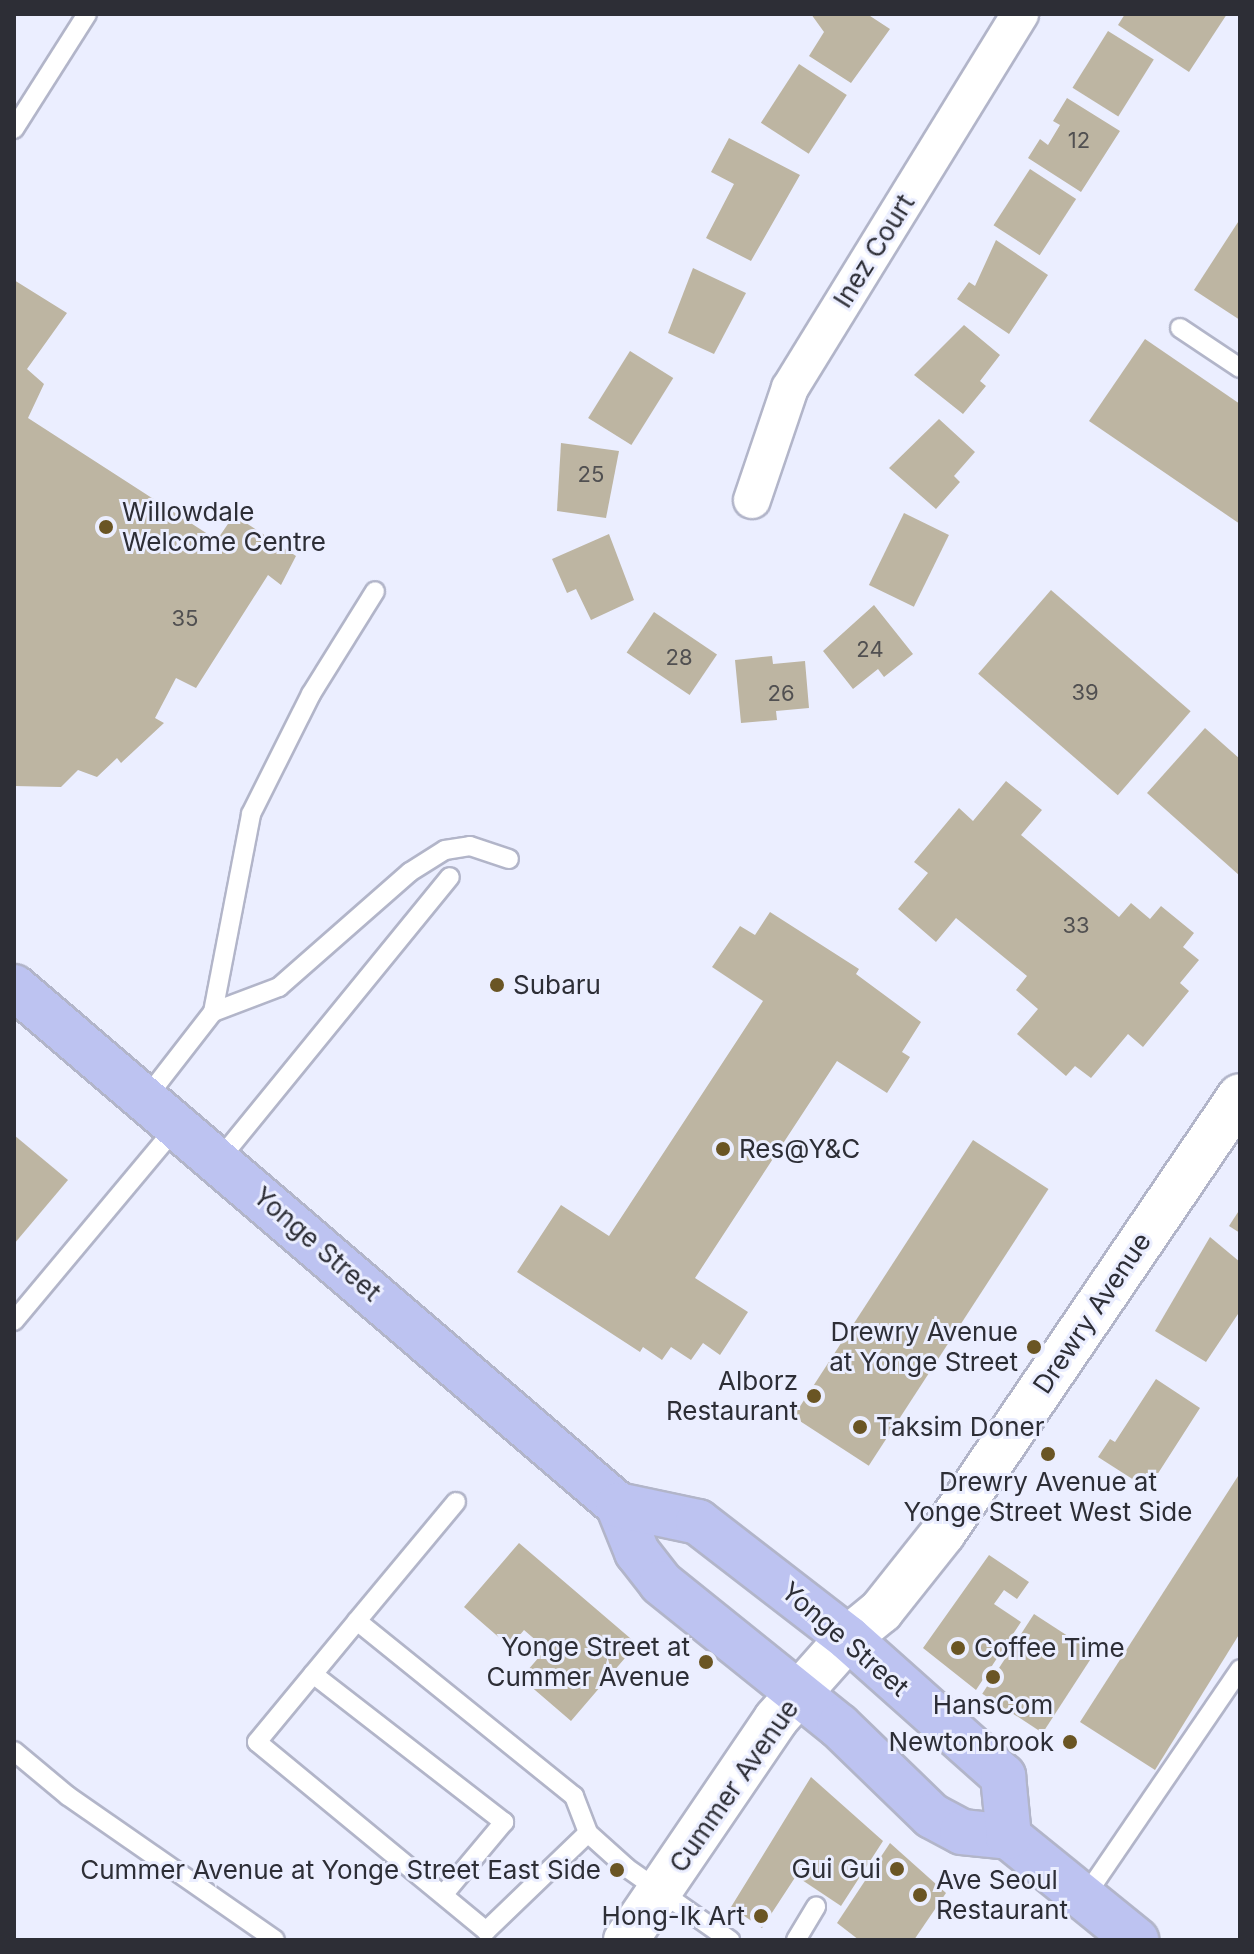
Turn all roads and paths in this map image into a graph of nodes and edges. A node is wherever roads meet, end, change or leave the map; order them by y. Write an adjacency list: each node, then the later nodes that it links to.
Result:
1 (87, 14): 3 (lane)
2 (1020, 14): 6 (street, Inez Court)
3 (14, 129)
4 (1180, 328): 5 (lane)
5 (1240, 368)
6 (752, 500)
7 (375, 591): 11 (lane)
8 (509, 859): 11 (lane)
9 (450, 877): 14 (lane)
10 (14, 987): 13 (main road, Yonge Street)
11 (213, 1012): 13 (lane)
12 (1240, 1096): 19 (street, Drewry Avenue)
13 (163, 1111): 14 (main road, Yonge Street); 15 (lane)
14 (219, 1160): 17 (main road, Yonge Street)
15 (14, 1321)
16 (456, 1502): 18 (lane)
17 (618, 1505): 19 (main road, Yonge Street); 22 (main road, Yonge Street)
18 (357, 1621): 21 (lane); 24 (lane)
19 (848, 1638): 22 (street, Cummer Avenue); 25 (main road, Yonge Street)
20 (1240, 1669): 29 (lane)
21 (313, 1674): 27 (lane); 27 (lane)
22 (799, 1694): 25 (main road, Yonge Street); 26 (street, Cummer Avenue)
23 (14, 1751): 30 (lane)
24 (588, 1833): 26 (lane); 27 (lane)
25 (1009, 1837): 29 (main road)
26 (660, 1892): 31 (street, Cummer Avenue); 32 (lane)
27 (443, 1895)
28 (816, 1907): 33 (lane)
29 (1111, 1926)
30 (275, 1940)
31 (626, 1940)
32 (730, 1940)
33 (796, 1940)

